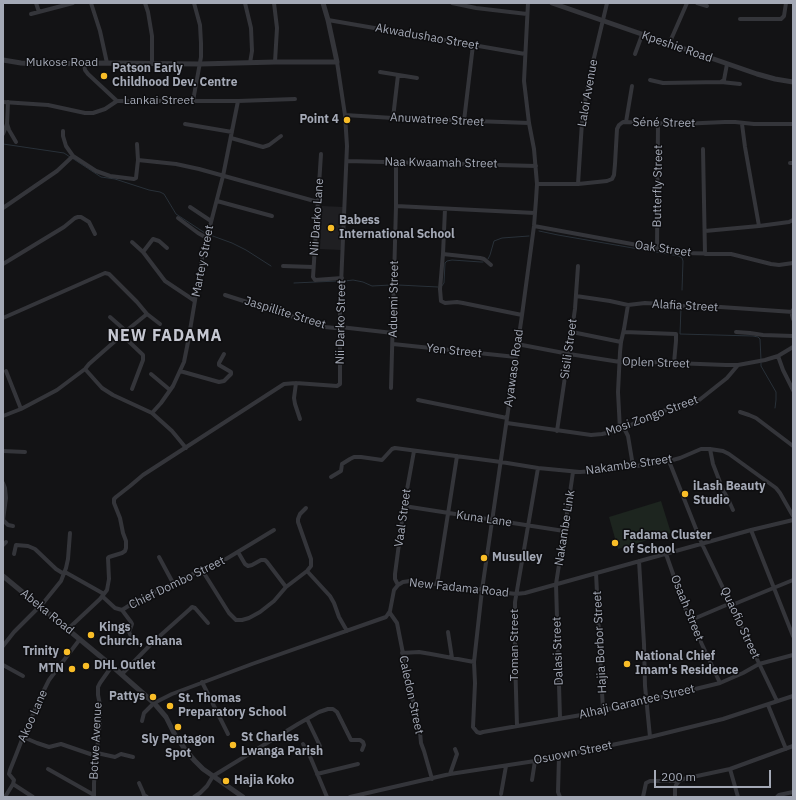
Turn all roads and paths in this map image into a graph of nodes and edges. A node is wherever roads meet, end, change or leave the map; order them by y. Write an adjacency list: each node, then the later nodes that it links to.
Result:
1 (36, 3): 17 (street)
2 (73, 3): 17 (street)
3 (91, 3): 31 (street)
4 (145, 3): 34 (street)
5 (194, 3): 35 (street)
6 (245, 3): 32 (street)
7 (274, 3): 29 (street)
8 (323, 3): 21 (street, Nii Darko Street)
9 (452, 3): 19 (street)
10 (528, 3): 19 (street, Ayawaso Road)
11 (553, 3): 22 (street, Kpeshie Road)
12 (607, 3): 22 (street, Laloi Avenue)
13 (687, 3): 24 (street)
14 (697, 3): 16 (street)
15 (786, 3): 20 (street)
16 (707, 6)
17 (39, 12): 18 (street)
18 (31, 14)
19 (527, 14): 26 (street, Ayawaso Road)
20 (740, 19)
21 (328, 20): 25 (street, Akwadushao Street); 30 (street, Nii Darko Street)
22 (603, 21): 23 (street, Kpeshie Road); 76 (street, Laloi Avenue)
23 (642, 35): 24 (street, Kpeshie Road); 27 (street)
24 (669, 44): 36 (street, Kpeshie Road)
25 (473, 45): 26 (street, Akwadushao Street); 52 (street)
26 (525, 54): 56 (street, Ayawaso Road)
27 (635, 54)
28 (3, 60): 33 (street, Mukose Road)
29 (275, 62): 30 (street, Mukose Road); 32 (street, Mukose Road)
30 (337, 62): 50 (street, Nii Darko Street)
31 (107, 63): 33 (street, Mukose Road); 34 (street, Mukose Road)
32 (250, 63): 35 (street, Mukose Road)
33 (84, 64): 46 (street)
34 (152, 64): 35 (street, Mukose Road)
35 (200, 64): 47 (street)
36 (727, 64): 41 (street); 42 (street, Kpeshie Road)
37 (380, 72): 38 (street)
38 (398, 75): 39 (street); 51 (street)
39 (417, 78)
40 (650, 80): 41 (street)
41 (721, 82): 43 (street)
42 (793, 82)
43 (740, 84)
44 (632, 86): 53 (street)
45 (295, 99): 48 (street, Lankai Street)
46 (117, 101): 47 (street, Lankai Street); 49 (street, Lankai Street)
47 (193, 101): 48 (street, Lankai Street)
48 (238, 101): 61 (street, Martey Street)
49 (5, 102): 54 (street)
50 (345, 115): 51 (street, Anuwatree Street); 71 (street, Nii Darko Street)
51 (392, 118): 52 (street, Anuwatree Street)
52 (464, 121): 56 (street, Anuwatree Street)
53 (626, 122): 57 (street, Séné Street); 76 (street, Séné Street)
54 (6, 124): 62 (street); 65 (street)
55 (185, 124): 61 (street)
56 (529, 124): 73 (street, Ayawaso Road)
57 (658, 124): 58 (street, Séné Street); 95 (street, Butterfly Street)
58 (742, 124): 59 (street, Séné Street); 89 (street)
59 (793, 124)
60 (63, 131): 69 (street)
61 (232, 132): 64 (street, Martey Street)
62 (3, 134)
63 (281, 136): 64 (street)
64 (231, 138): 74 (street, Martey Street)
65 (16, 142)
66 (137, 144): 70 (street)
67 (702, 149): 90 (street)
68 (321, 154): 78 (street, Nii Darko Lane)
69 (72, 156): 70 (street); 81 (street)
70 (138, 160): 74 (street)
71 (347, 161): 72 (street, Naa Kwaamah Street); 105 (street, Nii Darko Street)
72 (396, 162): 73 (street, Naa Kwaamah Street); 79 (street, Aduemi Street)
73 (536, 166): 75 (street, Ayawaso Road)
74 (223, 176): 77 (street, Martey Street); 78 (street)
75 (537, 184): 76 (street, Séné Street); 83 (street, Ayawaso Road)
76 (578, 184)
77 (217, 201): 84 (street); 87 (street, Martey Street)
78 (318, 202): 103 (street, Nii Darko Lane)
79 (396, 206): 82 (street); 119 (street, Aduemi Street)
80 (190, 207): 87 (street)
81 (3, 208)
82 (445, 209): 83 (street); 97 (street)
83 (535, 213): 88 (street, Ayawaso Road)
84 (272, 216)
85 (178, 218): 92 (street)
86 (793, 220): 89 (street)
87 (211, 221): 92 (street, Martey Street)
88 (534, 226): 95 (street, Oak Street); 112 (street, Ayawaso Road)
89 (759, 226): 90 (street)
90 (705, 231): 98 (street)
91 (95, 234): 100 (street)
92 (207, 238): 108 (street, Martey Street)
93 (132, 242): 96 (street)
94 (167, 248): 96 (street)
95 (657, 249): 98 (street, Oak Street)
96 (143, 252): 108 (street)
97 (443, 254): 101 (street); 112 (street)
98 (705, 254): 99 (street, Oak Street)
99 (793, 263)
100 (3, 264)
101 (491, 265)
102 (283, 266): 103 (street)
103 (313, 266): 105 (street, Nii Darko Lane)
104 (578, 266): 107 (street, Sisili Street)
105 (342, 279): 117 (street, Nii Darko Street)
106 (225, 295): 117 (street, Jaspillite Street)
107 (576, 296): 109 (street, Alafia Street); 120 (street, Sisili Street)
108 (195, 301): 138 (street, Martey Street)
109 (628, 305): 110 (street, Alafia Street); 121 (street)
110 (793, 311): 115 (street)
111 (147, 314): 114 (street); 116 (street); 118 (street)
112 (522, 315): 127 (street, Ayawaso Road)
113 (110, 317): 118 (street)
114 (3, 318)
115 (793, 319)
116 (160, 324)
117 (340, 327): 119 (street, Jaspillite Street); 140 (street, Nii Darko Street)
118 (126, 331): 123 (street)
119 (393, 332): 126 (street, Aduemi Street)
120 (572, 332): 125 (street); 130 (street, Sisili Street)
121 (624, 332): 125 (street); 134 (street)
122 (736, 332): 124 (street)
123 (122, 335): 136 (street); 142 (street)
124 (793, 336)
125 (621, 342): 133 (street)
126 (393, 344): 132 (street, Yen Street); 141 (street, Aduemi Street)
127 (518, 344): 130 (street, Oplen Street); 132 (street, Ayawaso Road)
128 (793, 347): 131 (street, Oplen Street)
129 (224, 354): 138 (street)
130 (568, 354): 133 (street, Oplen Street); 154 (street, Sisili Street)
131 (778, 356): 135 (street, Oplen Street); 144 (street)
132 (516, 357): 150 (street, Ayawaso Road)
133 (620, 362): 134 (street, Oplen Street); 153 (street)
134 (674, 363): 135 (street, Oplen Street)
135 (738, 365): 153 (street, Mosi Zongo Street)
136 (85, 369): 146 (street); 148 (street)
137 (6, 371): 146 (street)
138 (180, 371): 143 (street, Martey Street)
139 (151, 374): 143 (street)
140 (296, 383): 151 (street); 156 (street, Nii Darko Street)
141 (391, 388)
142 (132, 389)
143 (170, 390): 148 (street, Martey Street)
144 (793, 390)
145 (418, 400): 150 (street)
146 (21, 409): 149 (street)
147 (740, 412): 155 (street)
148 (152, 413): 156 (street)
149 (3, 416)
150 (508, 418): 152 (street, Ayawaso Road)
151 (300, 419)
152 (506, 423): 154 (street, Mosi Zongo Street); 163 (street, Ayawaso Road)
153 (622, 429): 154 (street, Mosi Zongo Street); 164 (street)
154 (557, 431)
155 (793, 446)
156 (186, 448): 203 (street, Nii Darko Street)
157 (710, 448): 162 (street, Nakambe Street); 171 (street); 173 (street)
158 (3, 451): 160 (street)
159 (414, 451): 161 (street, Nakambe Street); 167 (street, Nakambe Street); 169 (street, Vaal Street)
160 (26, 452)
161 (457, 456): 163 (street, Nakambe Street); 172 (street)
162 (670, 461): 164 (street, Nakambe Street); 183 (street, Quaofio Street)
163 (501, 462): 165 (street, Nakambe Street); 175 (street, Ayawaso Road)
164 (633, 466): 166 (street, Nakambe Street)
165 (538, 468): 166 (street, Nakambe Street); 177 (street, Toman Street)
166 (573, 472): 181 (street, Nakambe Link)
167 (331, 477)
168 (3, 483): 174 (street)
169 (404, 506): 172 (street, Kuna Lane); 198 (street, Vaal Street)
170 (306, 508): 190 (street)
171 (732, 510)
172 (448, 513): 175 (street, Kuna Lane); 196 (street)
173 (793, 516)
174 (3, 520): 178 (street)
175 (492, 520): 177 (street, Kuna Lane); 201 (street, Ayawaso Road)
176 (793, 520): 180 (street, New Fadama Road)
177 (528, 525): 181 (street, Kuna Lane); 202 (street, Toman Street)
178 (14, 526)
179 (274, 530): 184 (street, Chief Dombo Street)
180 (751, 530): 183 (street, New Fadama Road); 200 (street)
181 (564, 531): 197 (street, Nakambe Link)
182 (70, 533): 191 (street)
183 (702, 544): 186 (street, New Fadama Road); 204 (street, Quaofio Street)
184 (238, 552): 189 (street, Chief Dombo Street); 199 (street)
185 (14, 554): 191 (street, Chief Dombo Street)
186 (666, 554): 188 (street, New Fadama Road); 208 (street, Osaah Street)
187 (159, 557): 195 (street)
188 (639, 561): 192 (street, New Fadama Road); 229 (street)
189 (202, 570): 195 (street, Chief Dombo Street); 199 (street)
190 (307, 571): 199 (street); 211 (street)
191 (64, 573): 203 (street, Chief Dombo Street); 205 (street)
192 (596, 573): 197 (street, New Fadama Road); 233 (street, Hajia Borbor Street)
193 (3, 576): 205 (street, Abeka Road)
194 (793, 580): 200 (street)
195 (173, 583): 206 (street, Chief Dombo Street)
196 (436, 584): 198 (street, New Fadama Road); 201 (street, New Fadama Road)
197 (556, 584): 202 (street, New Fadama Road); 234 (street, Dalasi Street)
198 (398, 585): 207 (street, New Fadama Road)
199 (286, 587)
200 (774, 588): 204 (street); 213 (street)
201 (482, 590): 202 (street, New Fadama Road); 220 (street, Ayawaso Road)
202 (516, 594): 237 (street, Toman Street)
203 (103, 595): 206 (street, Chief Dombo Street); 210 (street)
204 (731, 604): 208 (street); 221 (street, Quaofio Street)
205 (40, 606): 210 (street, Abeka Road); 216 (street)
206 (122, 610): 215 (street)
207 (390, 613): 211 (street); 217 (street, Caledon Street)
208 (690, 620): 227 (street, Osaah Street)
209 (208, 623): 224 (street)
210 (68, 629): 214 (street, Abeka Road)
211 (347, 631): 226 (street)
212 (448, 632): 219 (street)
213 (793, 636)
214 (80, 640): 223 (street, Abeka Road); 240 (street, Akoo Lane)
215 (134, 643)
216 (3, 646)
217 (402, 652): 219 (street); 259 (street, Caledon Street)
218 (793, 655): 221 (street, Alhaji Garantee Street)
219 (452, 658): 220 (street)
220 (474, 662): 238 (street, Ayawaso Road)
221 (759, 664): 227 (street, Alhaji Garantee Street); 230 (street, Quaofio Street)
222 (3, 665): 225 (street)
223 (112, 666): 224 (street, Abeka Road); 248 (street, Botwe Avenue)
224 (122, 674): 231 (street, Abeka Road)
225 (23, 676)
226 (202, 682): 231 (street); 239 (street)
227 (720, 683): 229 (street, Alhaji Garantee Street)
228 (793, 696): 230 (street, Osuown Street)
229 (646, 701): 233 (street, Alhaji Garantee Street); 241 (street)
230 (777, 701): 232 (street, Osuown Street)
231 (154, 703): 236 (street); 258 (street, Abeka Road)
232 (768, 705): 241 (street, Osuown Street); 246 (street)
233 (603, 711): 234 (street, Alhaji Garantee Street)
234 (560, 718): 237 (street, Alhaji Garantee Street)
235 (307, 719): 243 (street); 247 (street); 258 (street)
236 (142, 721)
237 (517, 726): 238 (street, Alhaji Garantee Street)
238 (477, 732)
239 (228, 734)
240 (23, 737): 248 (street); 263 (street, Akoo Lane)
241 (650, 738): 249 (street, Osuown Street)
242 (304, 744): 256 (street)
243 (320, 746)
244 (793, 746): 246 (street)
245 (455, 749): 257 (street)
246 (786, 749): 255 (street)
247 (362, 750)
248 (97, 754): 250 (street); 267 (street, Botwe Avenue)
249 (559, 756): 251 (street, Osuown Street); 274 (street)
250 (133, 757)
251 (535, 761): 253 (street, Osuown Street); 260 (street)
252 (358, 764): 256 (street)
253 (506, 766): 257 (street, Osuown Street); 265 (street)
254 (48, 769): 267 (street)
255 (730, 769): 261 (street); 277 (street)
256 (317, 774): 272 (street)
257 (450, 774): 259 (street, Osuown Street)
258 (213, 776): 270 (street); 271 (street, Abeka Road)
259 (432, 779): 273 (street, Osuown Street)
260 (532, 780)
261 (679, 781): 275 (street); 276 (street)
262 (139, 783): 269 (street)
263 (13, 784): 266 (street); 268 (street)
264 (793, 792): 278 (street)
265 (501, 794)
266 (5, 795)
267 (94, 796)
268 (33, 797)
269 (147, 797)
270 (194, 797)
271 (243, 797)
272 (327, 797)
273 (350, 797)
274 (560, 797)
275 (642, 797)
276 (675, 797)
277 (738, 797)
278 (777, 797)

